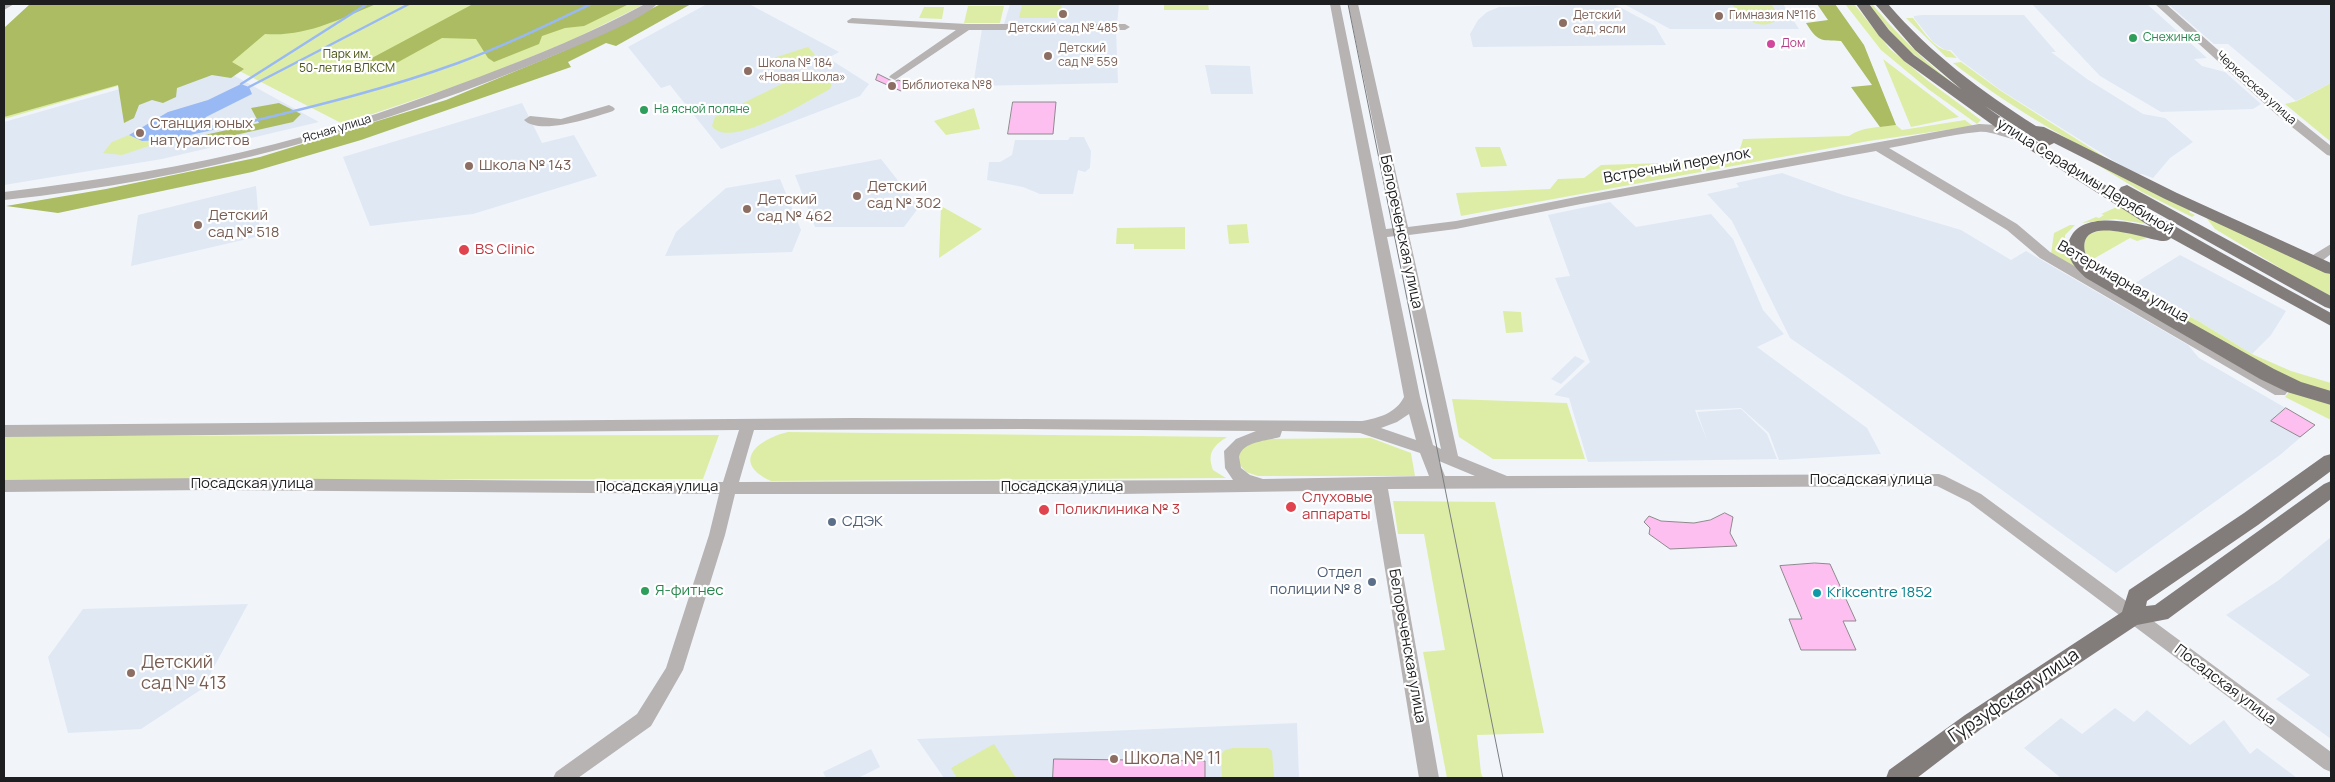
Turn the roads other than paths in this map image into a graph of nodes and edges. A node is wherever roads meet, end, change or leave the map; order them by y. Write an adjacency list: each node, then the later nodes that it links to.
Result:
1 (8, 4): 8 (street)
2 (652, 4): 22 (street, Ясная улица)
3 (1335, 4): 24 (street, Белореченская улица)
4 (1353, 4): 23 (street, Белореченская улица)
5 (1862, 4): 14 (main road, улица Серафимы Дерябиной)
6 (1881, 4): 15 (main road, улица Серафимы Дерябиной)
7 (2160, 4): 21 (street, Черкасская улица)
8 (4, 8)
9 (852, 21): 10 (street)
10 (967, 27): 11 (street); 12 (street)
11 (1125, 27)
12 (895, 77)
13 (609, 109): 16 (street)
14 (1981, 111): 17 (main road, улица Серафимы Дерябиной); 18 (street)
15 (2016, 119): 17 (street); 26 (main road); 29 (main road, улица Серафимы Дерябиной)
16 (530, 120)
17 (1998, 123): 19 (main road, улица Серафимы Дерябиной)
18 (1979, 128): 19 (street, Встречный переулок); 20 (street, Встречный переулок)
19 (2023, 140): 28 (main road, улица Серафимы Дерябиной)
20 (1878, 147): 23 (street, Встречный переулок); 31 (street, Ветеринарная улица)
21 (2331, 152)
22 (4, 196)
23 (1402, 232): 24 (street, Встречный переулок); 39 (street, Белореченская улица)
24 (1380, 233): 32 (street, Белореченская улица)
25 (2331, 248): 26 (street)
26 (2313, 261): 27 (main road)
27 (2331, 269)
28 (2257, 281): 30 (main road, улица Серафимы Дерябиной); 33 (main road)
29 (2331, 303)
30 (2331, 320)
31 (2280, 391)
32 (1412, 397): 36 (street, Посадская улица); 38 (street)
33 (2331, 398)
34 (748, 425): 35 (street, Посадская улица); 37 (street, Посадская улица); 46 (street)
35 (1310, 426): 36 (street, Посадская улица); 44 (street, Посадская улица)
36 (1362, 427): 38 (street, Посадская улица)
37 (4, 431)
38 (1426, 449): 39 (street, Посадская улица); 42 (street)
39 (1451, 459): 41 (street, Посадская улица); 42 (street)
40 (2331, 461): 48 (main road)
41 (1506, 482): 42 (street, Посадская улица); 48 (street, Посадская улица)
42 (1440, 483): 43 (street, Посадская улица)
43 (1379, 484): 44 (street, Посадская улица); 51 (street, Белореченская улица)
44 (1311, 485): 46 (street, Посадская улица)
45 (4, 486): 46 (street, Посадская улица)
46 (729, 487): 50 (street)
47 (2331, 489): 48 (main road, Гурзуфская улица)
48 (2132, 617): 49 (street, Посадская улица); 52 (main road, Гурзуфская улица)
49 (2331, 763)
50 (563, 778)
51 (1429, 778)
52 (1898, 778)

